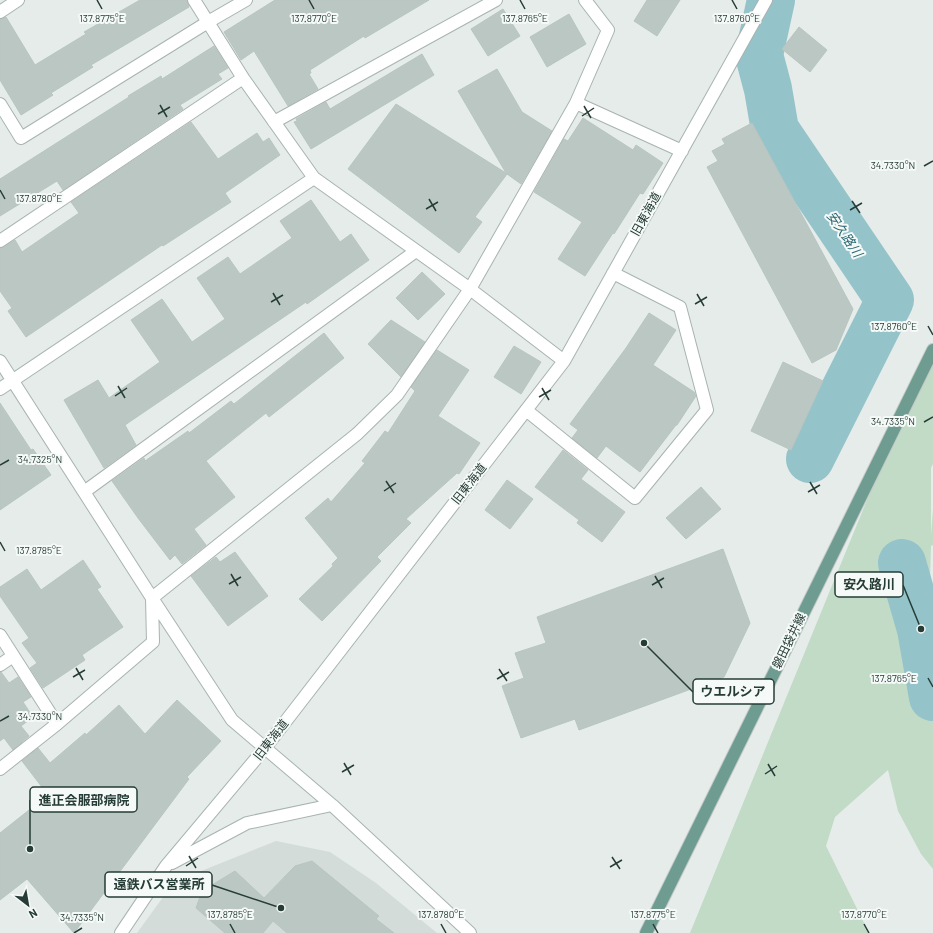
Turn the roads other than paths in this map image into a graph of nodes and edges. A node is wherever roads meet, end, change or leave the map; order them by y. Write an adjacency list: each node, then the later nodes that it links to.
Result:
1 (18, 0): 7 (street)
2 (194, 0): 8 (street)
3 (246, 0): 8 (street)
4 (496, 0): 12 (street)
5 (585, 0): 10 (street)
6 (766, 0): 13 (street, 旧東海道)
7 (0, 12)
8 (208, 22): 9 (street); 11 (street)
9 (243, 78): 12 (street); 15 (street)
10 (576, 103): 13 (street); 18 (street)
11 (0, 104)
12 (274, 122): 14 (street)
13 (682, 151): 17 (street, 旧東海道)
14 (314, 178): 16 (street); 22 (street)
15 (0, 241)
16 (416, 251): 18 (street); 25 (street)
17 (613, 273): 21 (street, 旧東海道); 24 (street)
18 (470, 289): 21 (street); 26 (street)
19 (933, 350): 37 (main road, 磐田袋井線)
20 (0, 361): 22 (street)
21 (564, 361): 24 (street, 旧東海道)
22 (12, 381): 23 (street); 25 (street)
23 (0, 389)
24 (526, 410): 31 (street, 旧東海道)
25 (84, 492): 26 (street)
26 (152, 598): 30 (street); 31 (street)
27 (0, 635): 28 (street)
28 (13, 656): 29 (street); 30 (street)
29 (0, 664)
30 (57, 724): 32 (street)
31 (265, 748): 33 (street); 34 (street, 旧東海道)
32 (0, 769)
33 (332, 805): 34 (street); 36 (street)
34 (166, 866): 35 (street, 旧東海道)
35 (121, 933)
36 (470, 933)
37 (646, 933)

